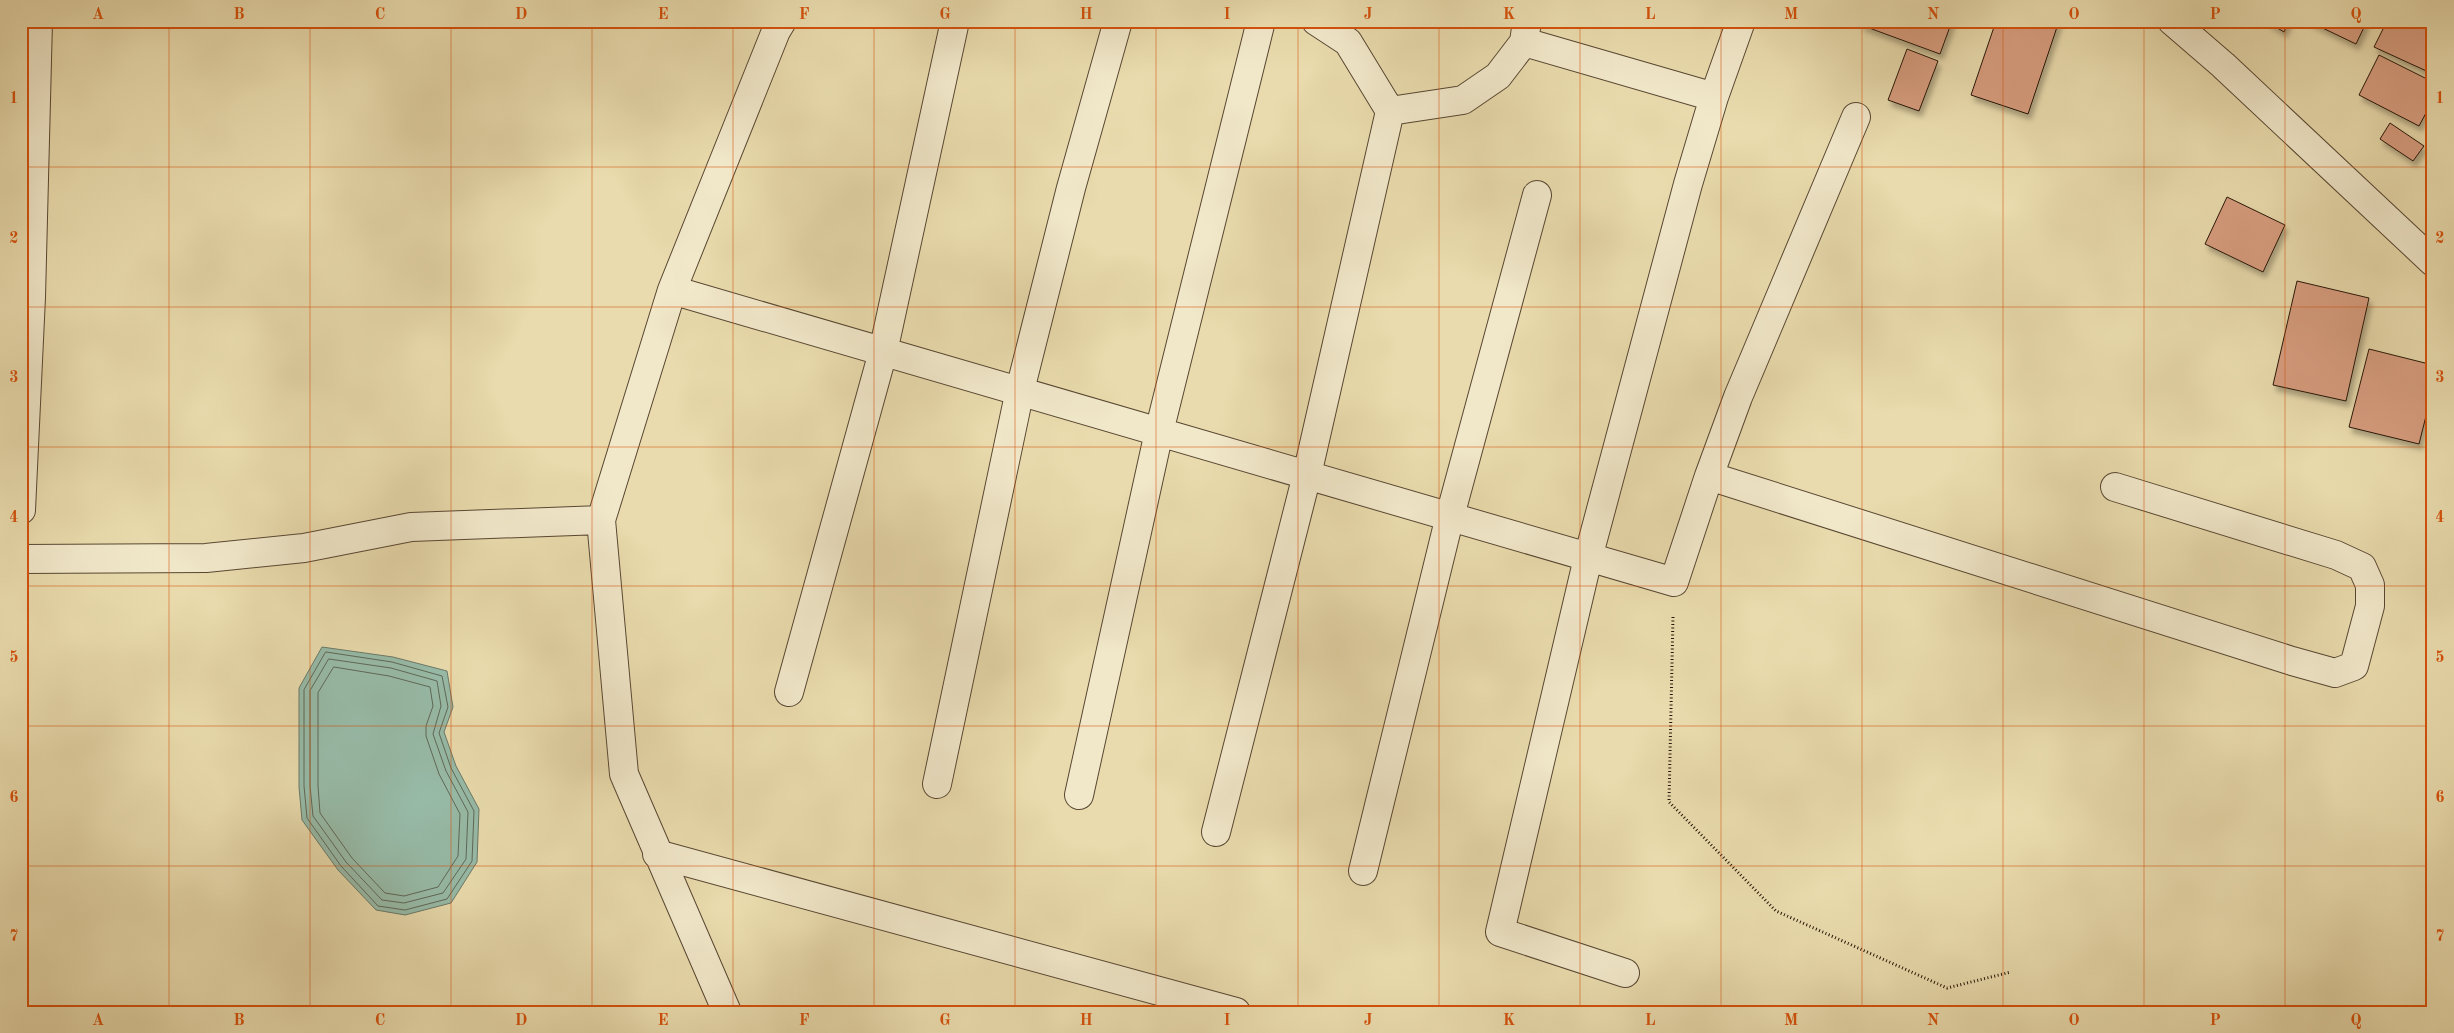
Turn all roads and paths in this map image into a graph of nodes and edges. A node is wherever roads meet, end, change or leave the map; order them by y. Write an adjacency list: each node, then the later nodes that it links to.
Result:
1 (38, 21): 22 (street)
2 (782, 21): 15 (street)
3 (955, 21): 16 (street)
4 (1118, 21): 17 (street)
5 (1261, 21): 18 (street)
6 (1316, 21): 11 (street)
7 (1741, 21): 10 (street)
8 (2172, 21): 14 (street)
9 (1526, 31): 10 (street); 11 (street)
10 (1714, 97): 25 (street)
11 (1390, 111): 19 (street)
12 (1856, 117): 20 (street)
13 (1537, 195): 23 (street)
14 (2433, 262)
15 (672, 290): 16 (street); 24 (street)
16 (883, 352): 17 (street); 28 (street)
17 (1020, 390): 18 (street); 29 (street)
18 (1159, 432): 19 (street); 30 (street)
19 (1307, 475): 23 (street); 31 (street)
20 (1709, 476): 21 (street); 27 (street)
21 (2115, 487)
22 (21, 510)
23 (1450, 516): 25 (street); 33 (street)
24 (601, 520): 26 (street); 32 (street)
25 (1588, 558): 27 (street); 35 (street)
26 (21, 559)
27 (1674, 582): 34 (path)
28 (789, 692)
29 (937, 784)
30 (1079, 795)
31 (1216, 832)
32 (657, 854): 36 (street); 37 (street)
33 (1363, 871)
34 (2011, 972)
35 (1624, 973)
36 (726, 1012)
37 (1236, 1012)

